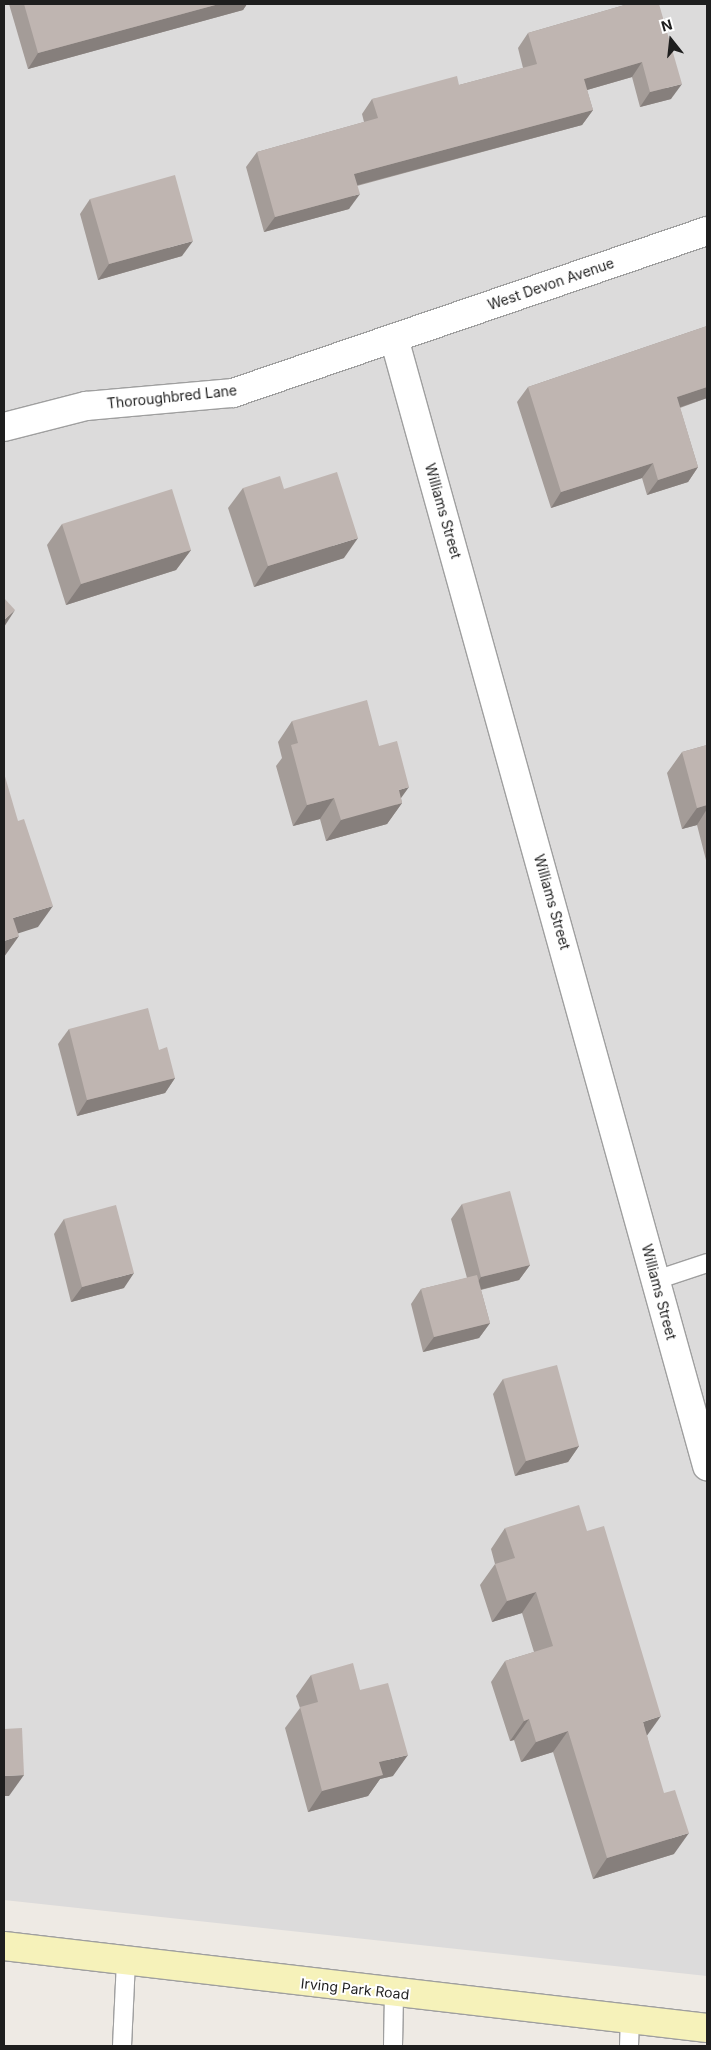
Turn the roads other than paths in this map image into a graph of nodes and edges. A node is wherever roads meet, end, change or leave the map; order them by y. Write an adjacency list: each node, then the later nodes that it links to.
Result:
1 (707, 231): 2 (street, West Devon Avenue)
2 (394, 338): 3 (street, Thoroughbred Lane); 5 (street, Williams Street)
3 (4, 427)
4 (707, 1263): 5 (lane)
5 (656, 1280): 6 (street, Williams Street)
6 (707, 1466)
7 (4, 1946): 8 (main road, Irving Park Road)
8 (126, 1961): 9 (main road, Irving Park Road); 12 (lane)
9 (394, 1993): 10 (main road, Irving Park Road); 13 (lane)
10 (630, 2020): 11 (main road, Irving Park Road); 14 (lane)
11 (707, 2028)
12 (122, 2046)
13 (393, 2046)
14 (629, 2046)

